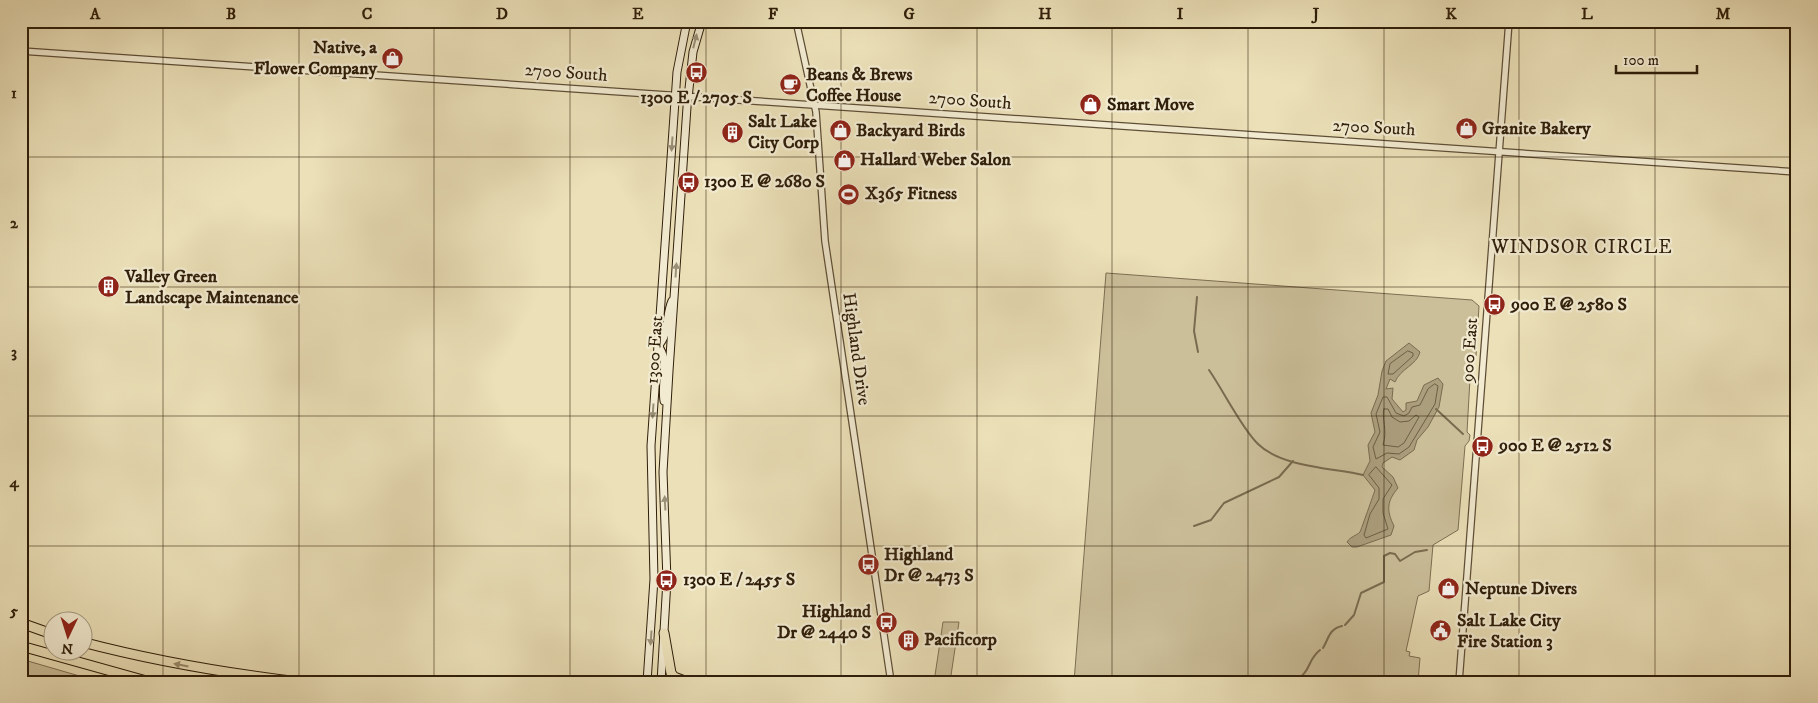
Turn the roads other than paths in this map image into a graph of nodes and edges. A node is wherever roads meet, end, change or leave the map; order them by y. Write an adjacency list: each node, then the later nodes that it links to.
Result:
1 (687, 21): 6 (main road, 1300 East)
2 (702, 21): 7 (main road, 1300 East, one-way to 2)
3 (796, 21): 8 (street, Highland Drive)
4 (1509, 21): 9 (street, 900 East)
5 (21, 51): 6 (street, 2700 South)
6 (675, 95): 7 (street, 2700 South); 12 (main road, 1300 East, one-way to 12)
7 (688, 96): 8 (street, 2700 South); 11 (main road, 1300 East, one-way to 7)
8 (814, 105): 9 (street, 2700 South); 24 (street, Highland Drive)
9 (1500, 150): 10 (street, 2700 South); 25 (street, 900 East)
10 (1797, 172)
11 (674, 296): 12 (main road); 13 (main road, 1300 East)
12 (658, 346): 13 (main road); 21 (main road, 1300 East, one-way to 21)
13 (666, 411): 16 (main road, 1300 East, one-way to 13)
14 (21, 623): 15 (highway)
15 (42, 630)
16 (664, 633): 22 (main road, 1300 East); 23 (highway)
17 (92, 645): 20 (highway, one-way to 17)
18 (21, 646): 19 (highway)
19 (150, 682)
20 (298, 682)
21 (647, 682)
22 (661, 682)
23 (687, 682)
24 (891, 682)
25 (1460, 682)

